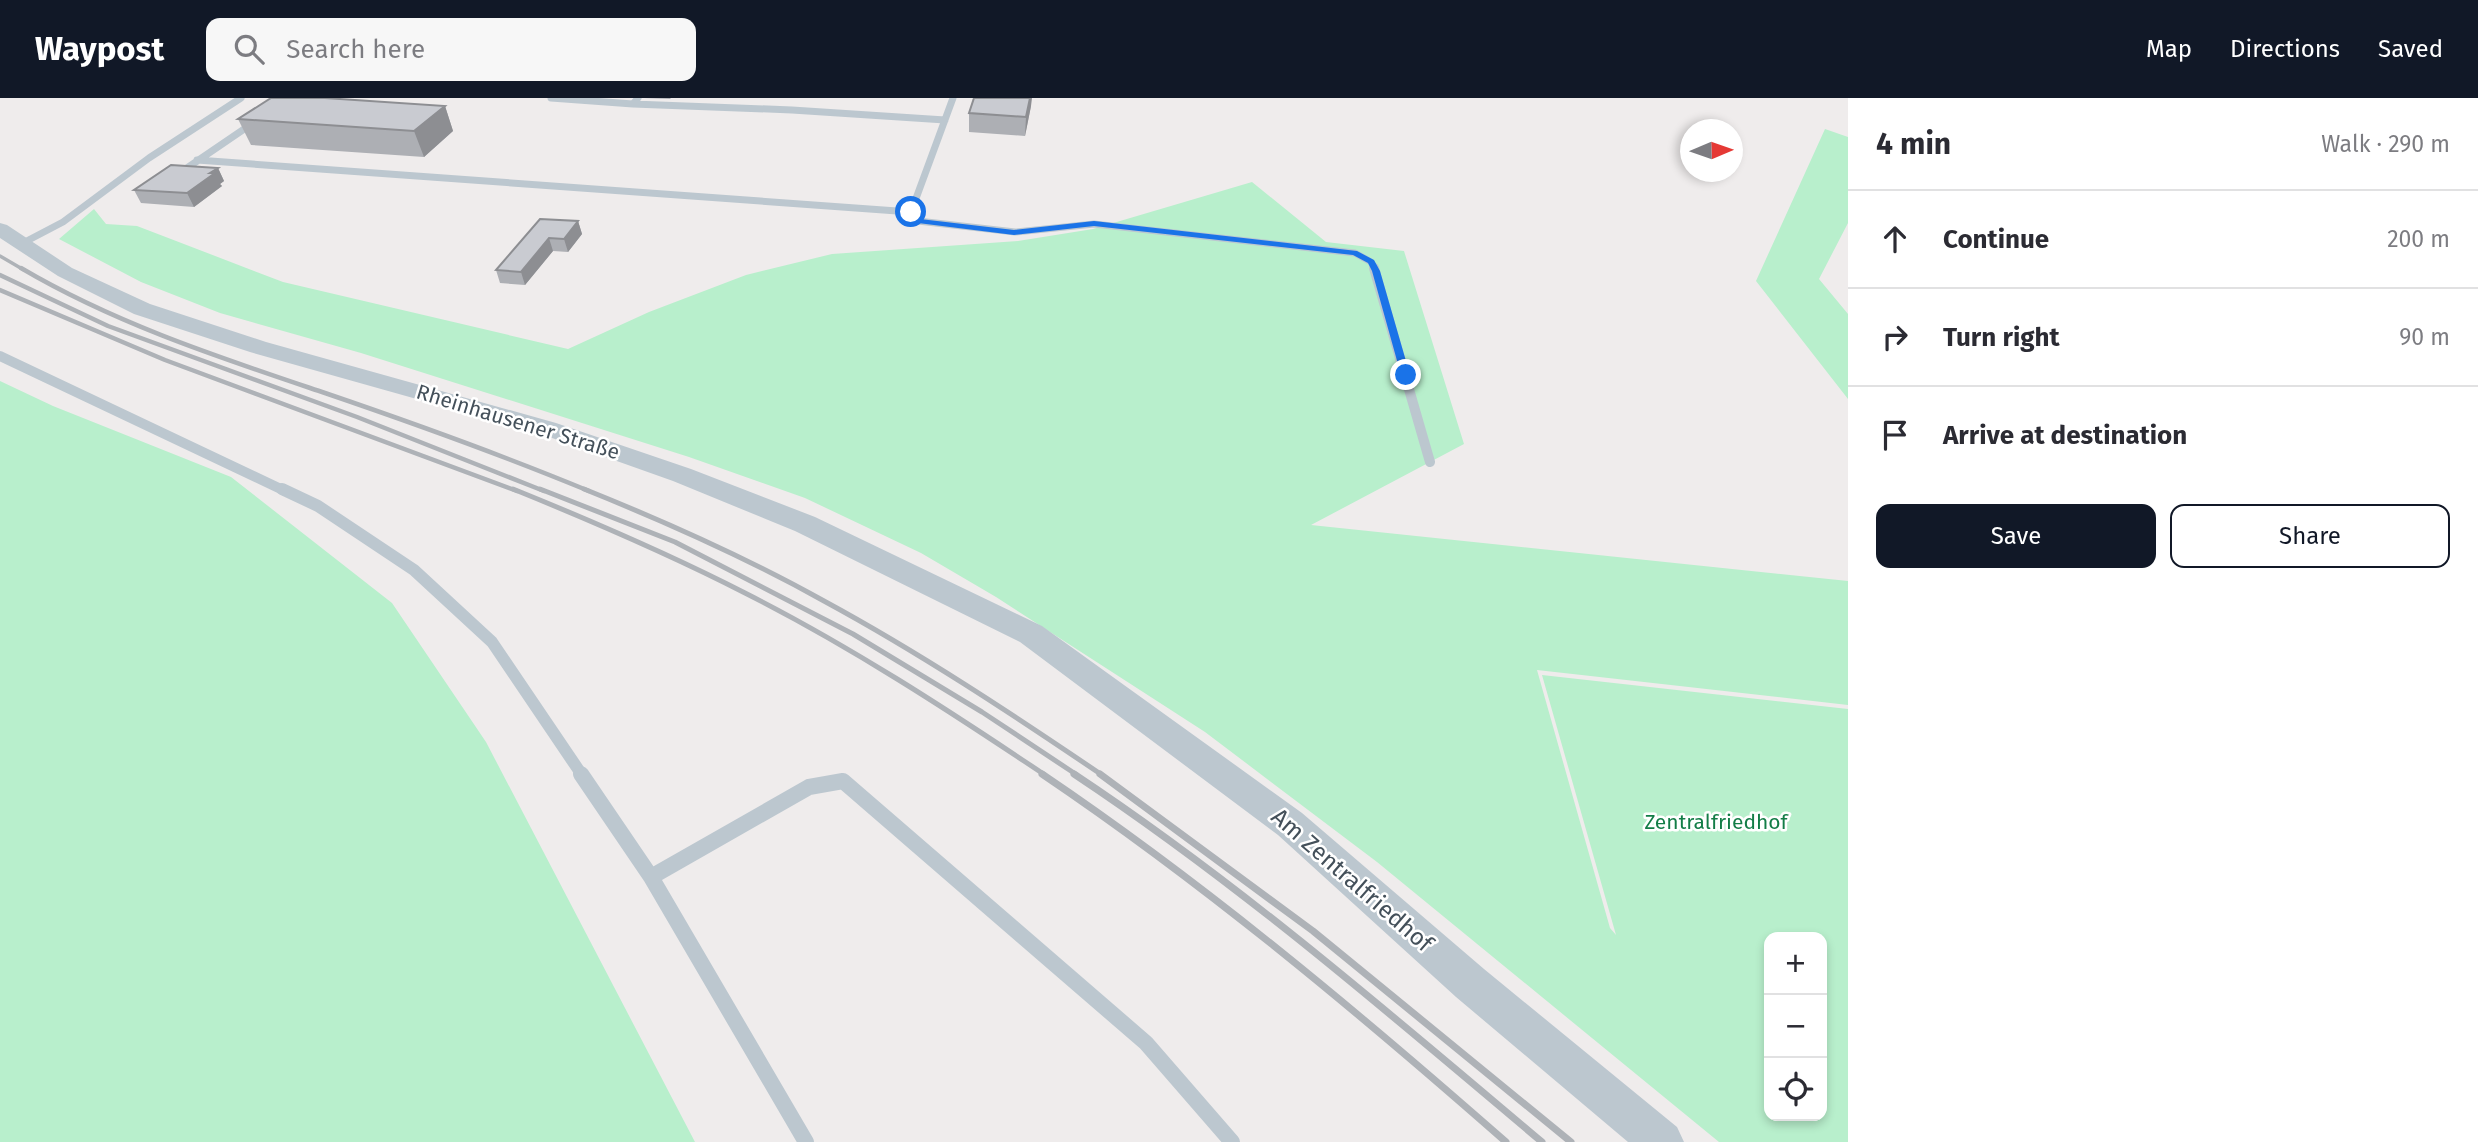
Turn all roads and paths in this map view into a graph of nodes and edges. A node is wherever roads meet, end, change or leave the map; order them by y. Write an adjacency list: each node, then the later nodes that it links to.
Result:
1 (241, 98): 11 (lane)
2 (551, 98): 4 (lane)
3 (953, 98): 6 (lane)
4 (636, 101): 6 (lane)
5 (266, 114): 7 (lane)
6 (945, 120): 9 (lane)
7 (198, 160): 8 (lane); 9 (lane)
8 (184, 170)
9 (911, 212): 13 (lane)
10 (0, 229): 11 (street, Rheinhausener Straße)
11 (21, 244): 14 (street, Rheinhausener Straße)
12 (0, 356): 15 (lane)
13 (1430, 462)
14 (1031, 634): 18 (street, Am Zentralfriedhof)
15 (651, 877): 16 (lane); 17 (lane)
16 (806, 1142)
17 (1232, 1142)
18 (1662, 1142)

